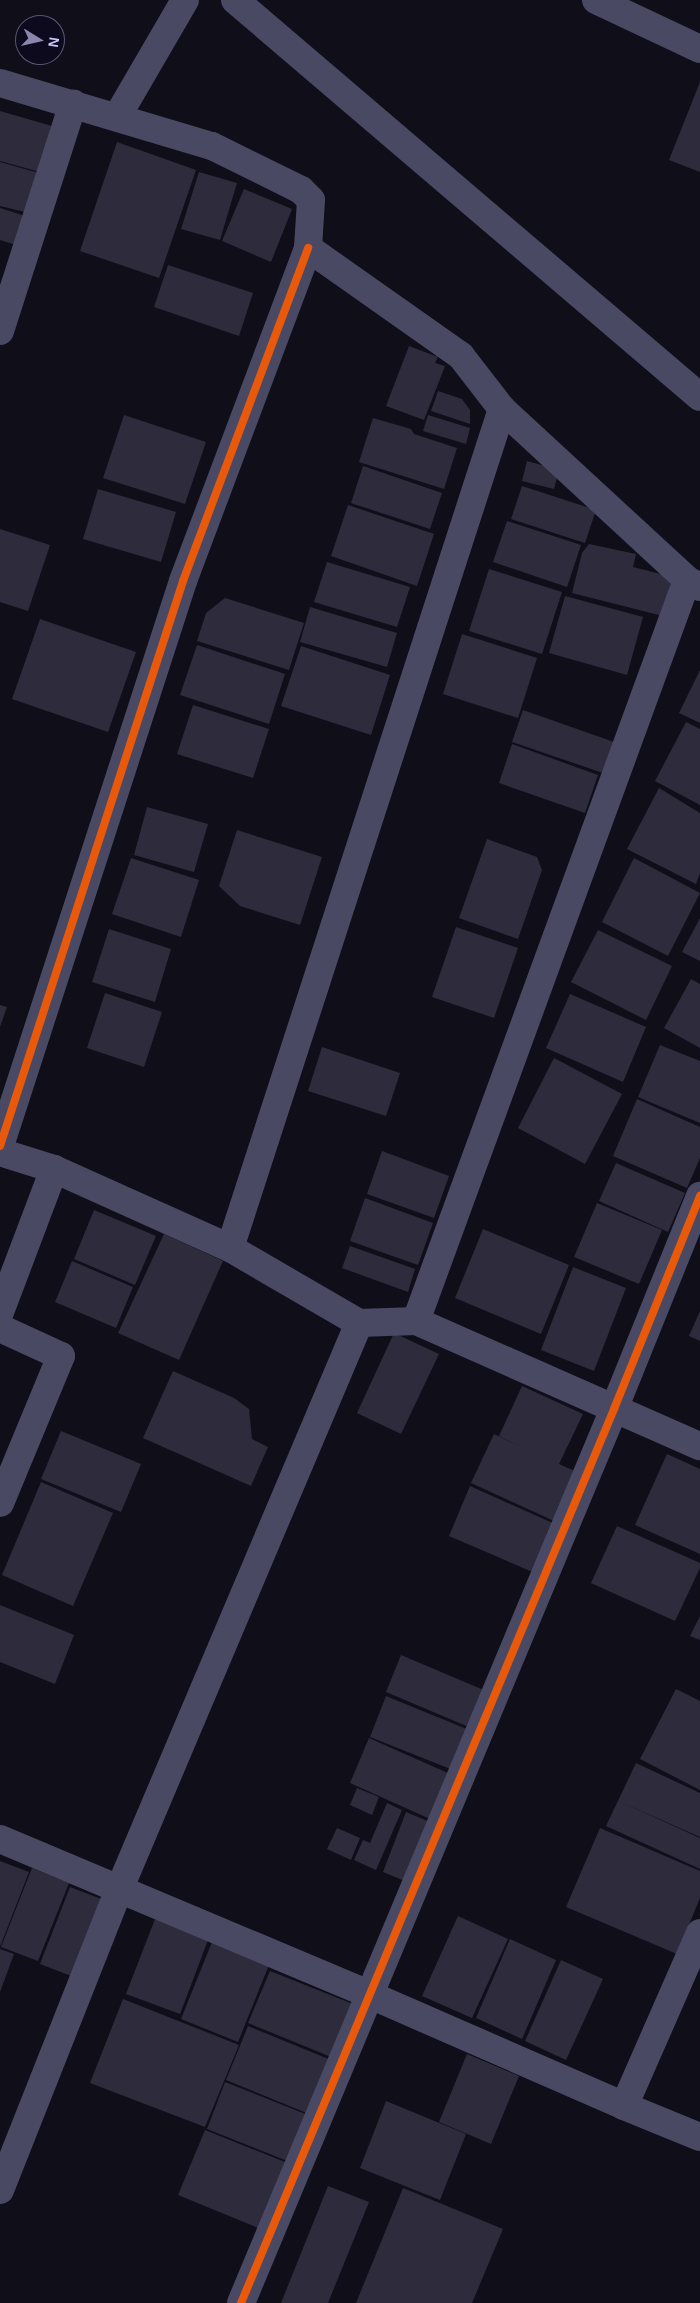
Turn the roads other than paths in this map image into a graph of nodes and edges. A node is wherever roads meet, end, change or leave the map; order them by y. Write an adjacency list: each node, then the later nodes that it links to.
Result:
1 (185, 0): 7 (street)
2 (235, 0): 10 (street)
3 (596, 0): 4 (street)
4 (700, 49)
5 (0, 83): 6 (street)
6 (73, 103): 7 (street); 9 (street)
7 (117, 117): 8 (street)
8 (308, 248): 11 (street); 13 (street)
9 (0, 331)
10 (700, 397)
11 (502, 409): 12 (street); 17 (street)
12 (694, 583): 19 (street)
13 (0, 1146)
14 (0, 1152): 15 (street)
15 (54, 1169): 17 (street); 18 (street)
16 (700, 1196): 22 (street)
17 (230, 1248): 20 (street)
18 (0, 1312)
19 (416, 1321): 20 (street); 22 (street)
20 (360, 1323): 26 (street)
21 (0, 1328): 24 (street)
22 (614, 1409): 23 (street); 28 (street)
23 (700, 1446)
24 (0, 1503)
25 (0, 1839): 26 (street)
26 (119, 1890): 28 (street); 31 (street)
27 (700, 1933): 29 (street)
28 (368, 1994): 29 (street); 32 (street)
29 (624, 2106): 30 (street)
30 (700, 2137)
31 (0, 2190)
32 (241, 2303)

